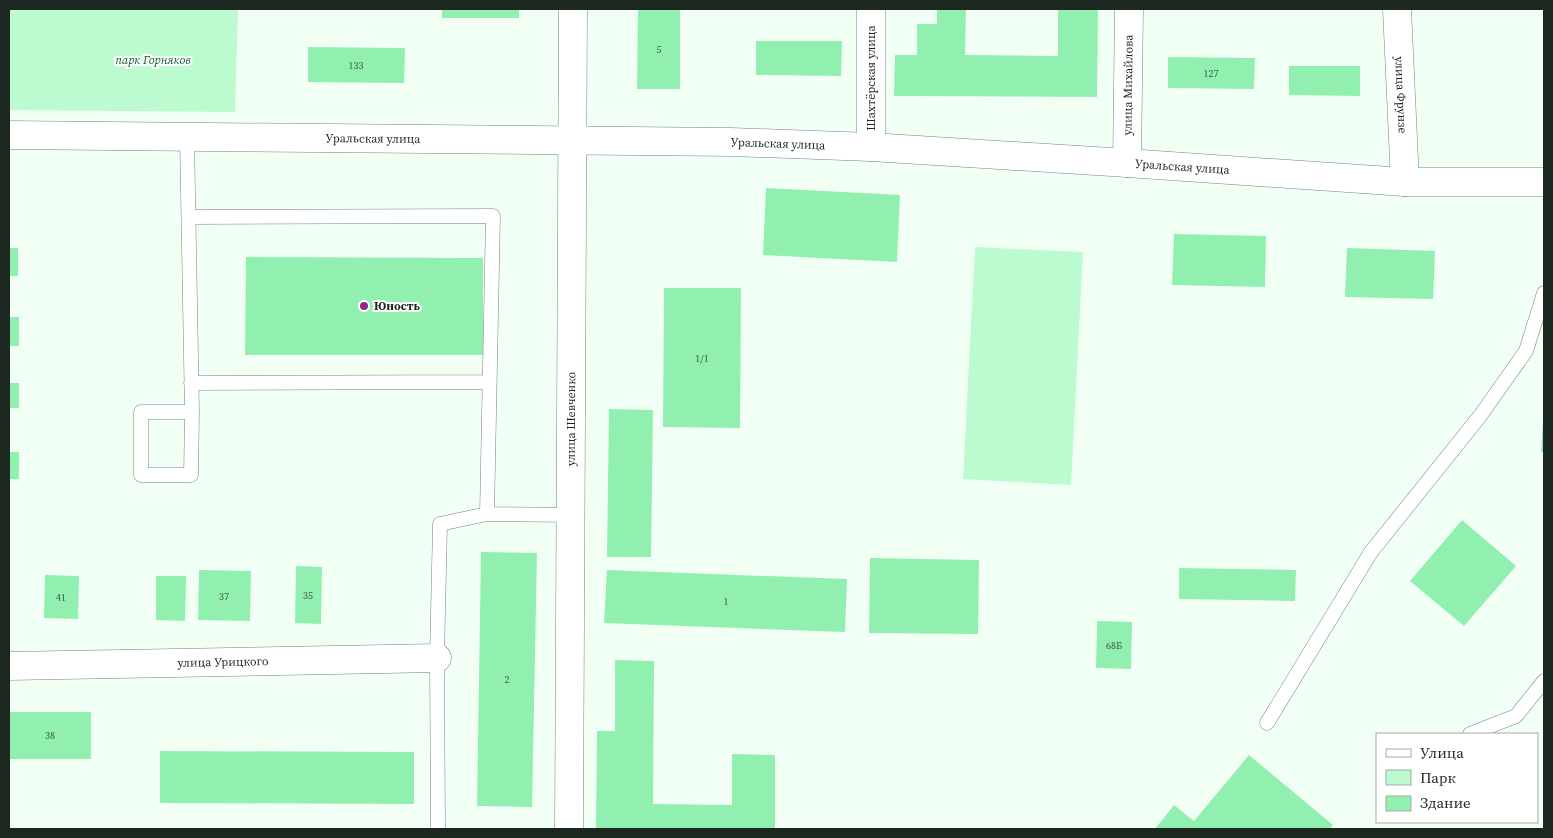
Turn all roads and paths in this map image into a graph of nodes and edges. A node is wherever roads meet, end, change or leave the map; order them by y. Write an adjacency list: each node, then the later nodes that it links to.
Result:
1 (573, 9): 7 (street, улица Шевченко)
2 (871, 9): 8 (street, Шахтёрская улица)
3 (1129, 9): 9 (street, улица Михайлова)
4 (1397, 9): 10 (street, улица Фрунзе)
5 (9, 135): 6 (street, Уральская улица)
6 (187, 137): 7 (street, Уральская улица); 12 (lane)
7 (572, 140): 8 (street, Уральская улица); 18 (street, улица Шевченко)
8 (871, 147): 9 (street, Уральская улица)
9 (1127, 162): 10 (street, Уральская улица)
10 (1405, 182): 11 (street, Уральская улица)
11 (1544, 182)
12 (189, 216): 14 (lane); 15 (lane)
13 (1544, 293): 22 (lane)
14 (489, 382): 15 (lane); 17 (lane)
15 (191, 383): 16 (lane)
16 (192, 412): 16 (lane)
17 (487, 514): 18 (lane); 19 (lane)
18 (572, 515): 25 (street, улица Шевченко)
19 (437, 658): 20 (street, улица Урицкого); 24 (lane)
20 (9, 666)
21 (1544, 681): 23 (lane)
22 (1267, 723)
23 (1473, 733)
24 (438, 829)
25 (569, 829)

